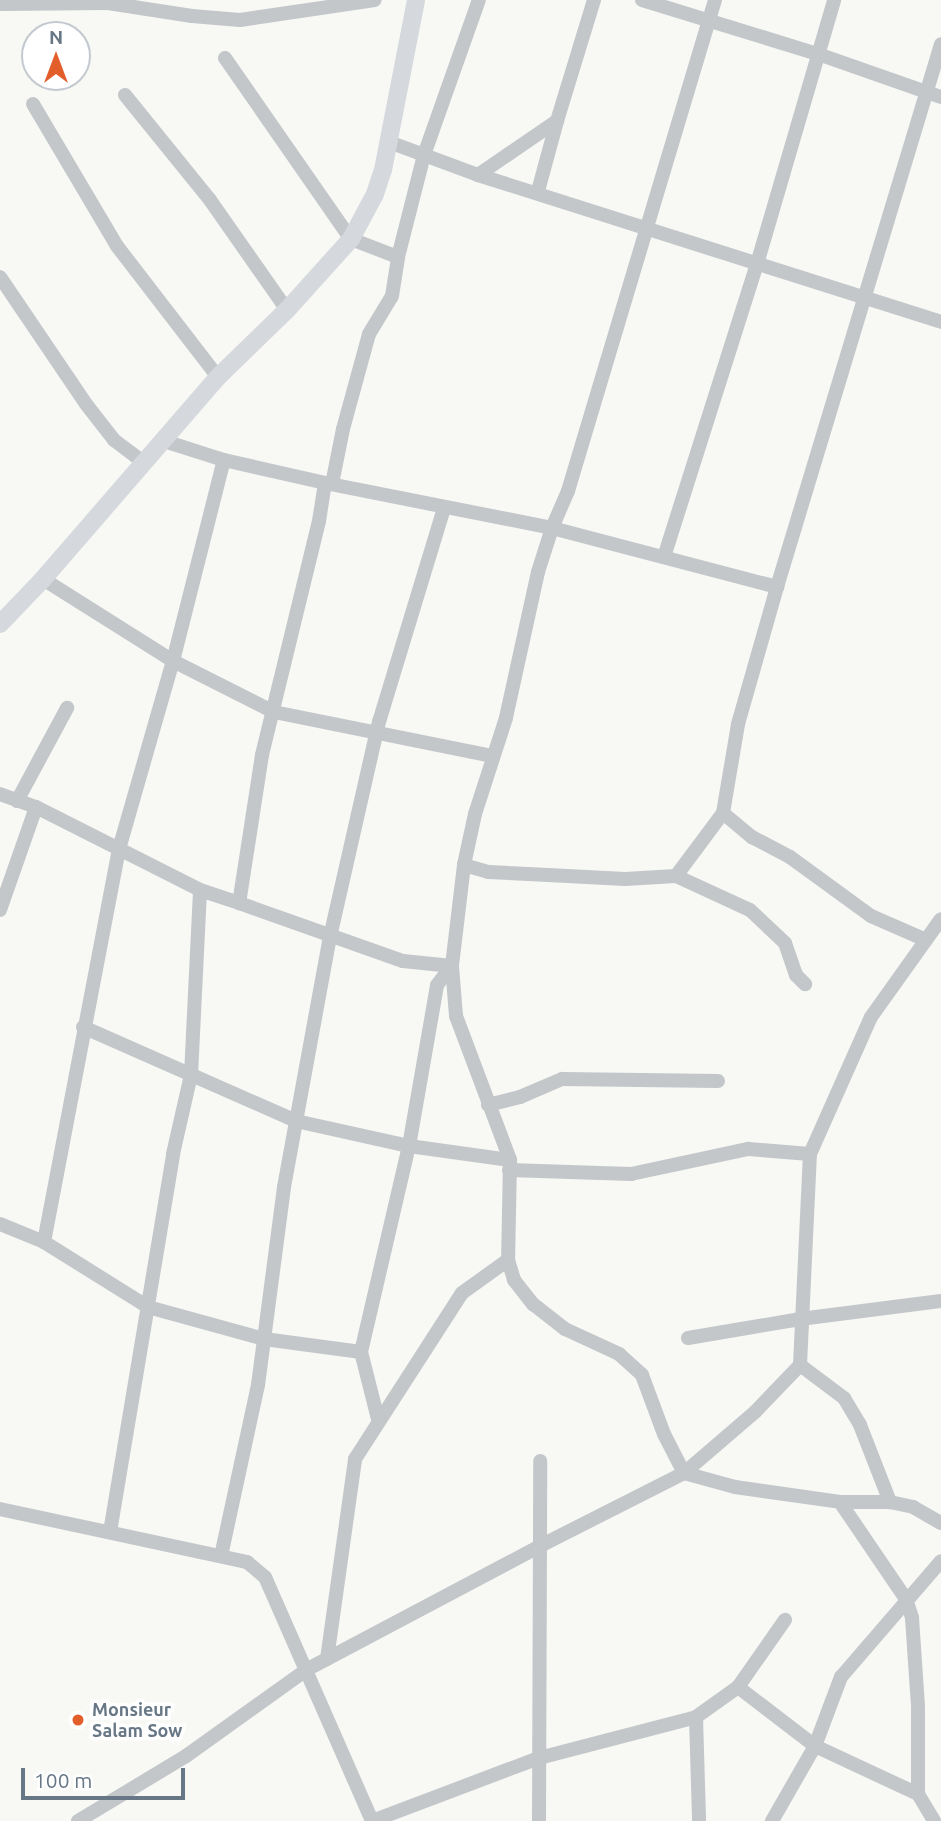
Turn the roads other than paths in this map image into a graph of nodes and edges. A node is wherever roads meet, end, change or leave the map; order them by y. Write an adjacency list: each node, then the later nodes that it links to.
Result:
1 (375, 0): 8 (street)
2 (416, 0): 17 (main road)
3 (479, 0): 18 (street)
4 (594, 0): 16 (street)
5 (642, 0): 9 (street)
6 (715, 0): 9 (street)
7 (834, 0): 11 (street)
8 (0, 4)
9 (708, 22): 11 (street); 21 (street)
10 (941, 44): 14 (street)
11 (818, 54): 14 (street); 24 (street)
12 (225, 58): 22 (street)
13 (125, 95): 27 (street)
14 (934, 95): 26 (street)
15 (33, 104): 29 (street)
16 (557, 121): 19 (street); 20 (street)
17 (388, 142): 18 (street); 22 (main road)
18 (424, 155): 19 (street); 23 (street)
19 (478, 175): 20 (street)
20 (538, 191): 21 (street)
21 (646, 229): 24 (street); 35 (street)
22 (351, 239): 23 (street); 27 (main road)
23 (398, 257): 33 (street)
24 (757, 264): 26 (street); 36 (street)
25 (0, 278): 32 (street)
26 (866, 298): 28 (street); 38 (street)
27 (287, 310): 29 (main road)
28 (941, 321)
29 (218, 377): 30 (main road)
30 (164, 441): 31 (street); 32 (main road)
31 (224, 460): 33 (street); 40 (street)
32 (144, 463): 37 (main road)
33 (329, 483): 34 (street); 42 (street)
34 (444, 508): 35 (street); 43 (street)
35 (552, 528): 36 (street); 44 (street)
36 (664, 558): 38 (street)
37 (43, 579): 39 (main road); 40 (street)
38 (777, 587): 48 (street)
39 (0, 624)
40 (173, 661): 42 (street); 49 (street)
41 (67, 708): 46 (street)
42 (274, 712): 43 (street); 53 (street)
43 (376, 734): 44 (street); 56 (street)
44 (492, 756): 50 (street)
45 (0, 794): 46 (street)
46 (17, 801): 47 (street)
47 (36, 807): 49 (street); 54 (street)
48 (723, 813): 51 (street); 57 (street)
49 (119, 849): 52 (street); 60 (street)
50 (464, 865): 51 (street); 58 (street)
51 (676, 876): 59 (street)
52 (200, 890): 53 (street); 61 (street)
53 (239, 903): 56 (street)
54 (0, 910)
55 (941, 919): 57 (street)
56 (330, 937): 58 (street); 64 (street)
57 (926, 940): 66 (street)
58 (452, 965): 63 (street); 65 (street)
59 (805, 984)
60 (83, 1027): 61 (street); 69 (street)
61 (191, 1075): 64 (street); 72 (street)
62 (718, 1081): 63 (street)
63 (488, 1105): 67 (street)
64 (296, 1121): 65 (street); 75 (street)
65 (409, 1146): 67 (street); 76 (street)
66 (810, 1154): 67 (street); 73 (street)
67 (510, 1165): 70 (street)
68 (0, 1224): 69 (street)
69 (44, 1242): 72 (street)
70 (508, 1260): 78 (street); 80 (street)
71 (941, 1301): 73 (street)
72 (148, 1307): 75 (street); 85 (street)
73 (800, 1319): 74 (street); 77 (street)
74 (688, 1338)
75 (264, 1339): 76 (street); 87 (street)
76 (361, 1352): 78 (street)
77 (800, 1365): 80 (street); 82 (street)
78 (378, 1419): 91 (street)
79 (540, 1461): 86 (street)
80 (684, 1473): 81 (street); 86 (street)
81 (841, 1502): 82 (street); 89 (street)
82 (890, 1502): 84 (street)
83 (0, 1508): 85 (street)
84 (941, 1522)
85 (110, 1532): 87 (street)
86 (540, 1546): 91 (street); 96 (street)
87 (220, 1556): 92 (street)
88 (941, 1561): 89 (street)
89 (905, 1599): 95 (street); 97 (street)
90 (785, 1619): 93 (street)
91 (327, 1659): 92 (street)
92 (306, 1670): 98 (street); 99 (street)
93 (738, 1686): 94 (street); 95 (street)
94 (696, 1717): 96 (street); 101 (street)
95 (815, 1746): 97 (street); 102 (street)
96 (540, 1758): 99 (street); 100 (street)
97 (918, 1794): 103 (street)
98 (78, 1821)
99 (372, 1821)
100 (539, 1821)
101 (699, 1821)
102 (772, 1821)
103 (934, 1821)

